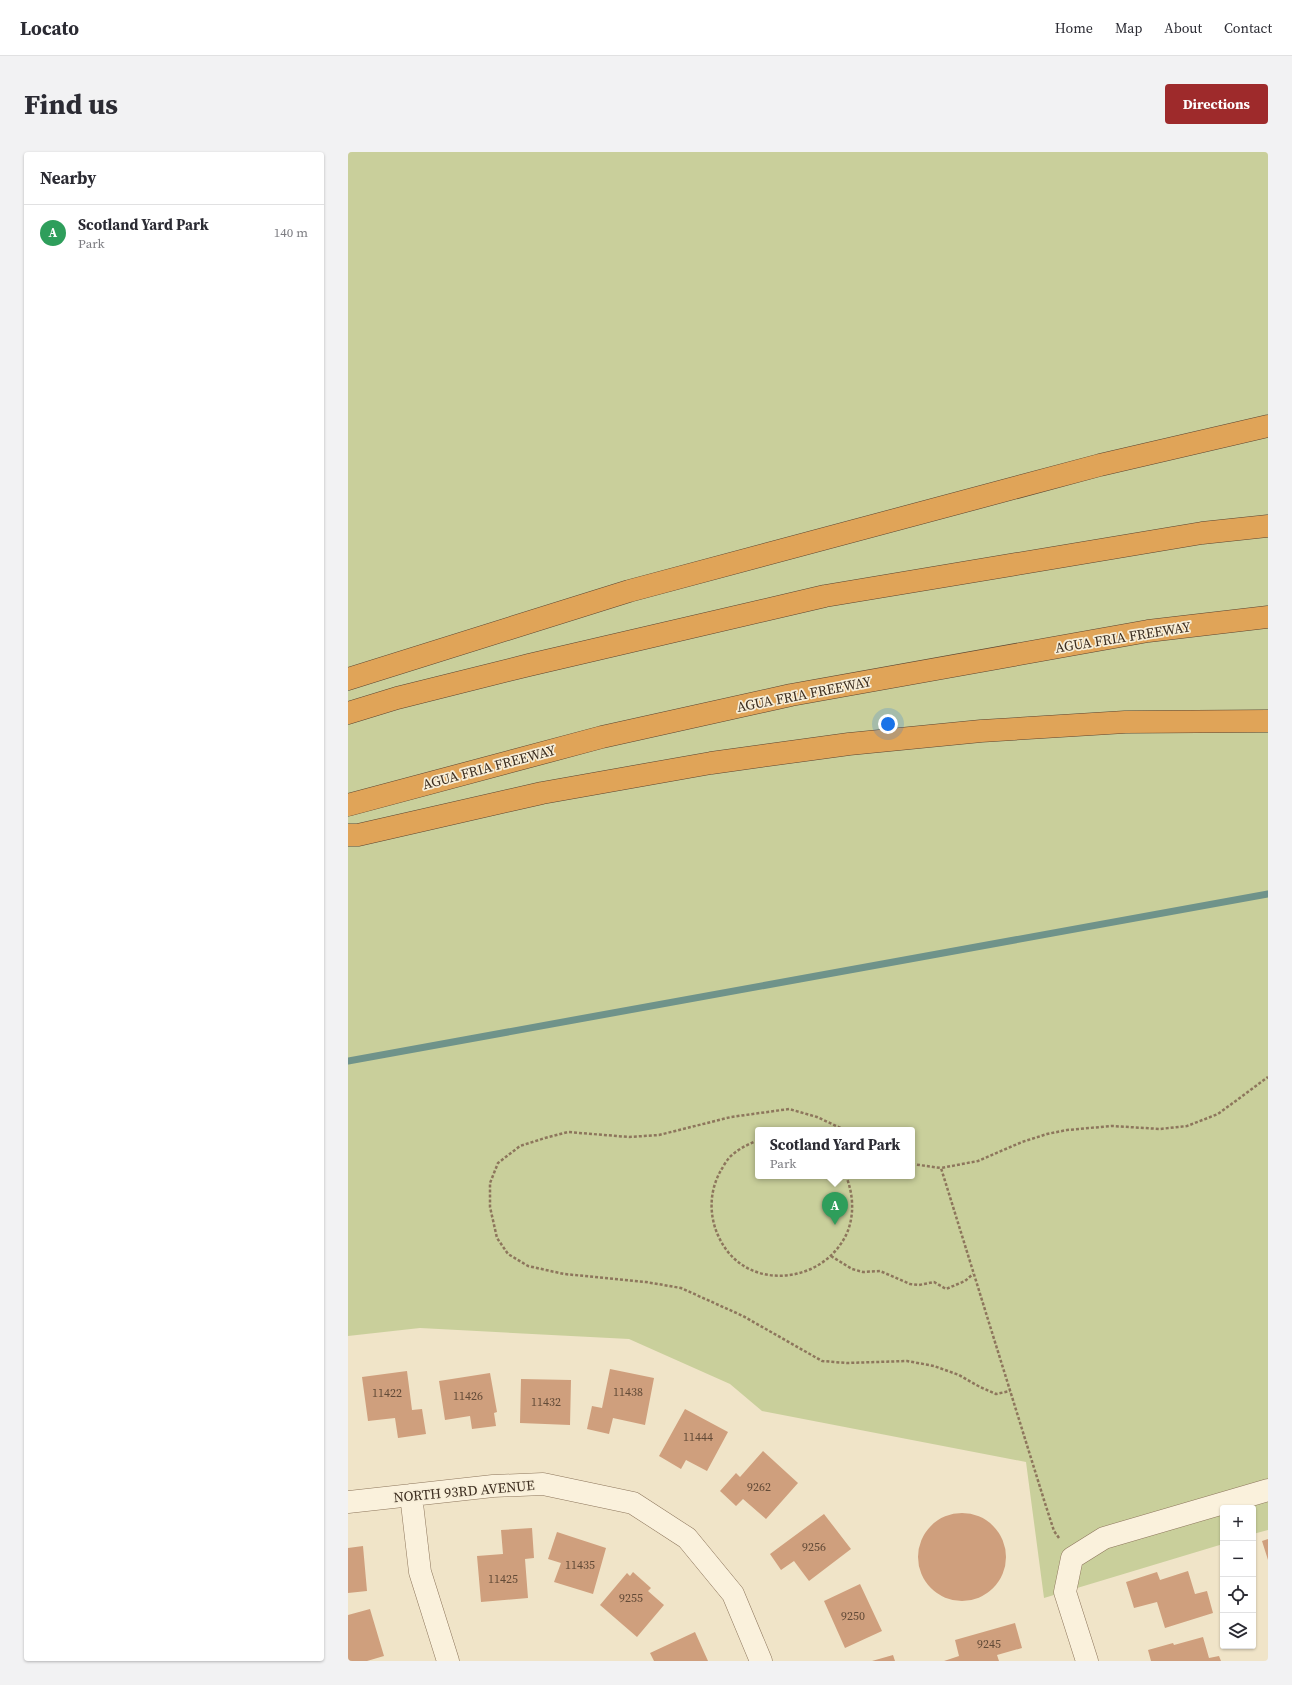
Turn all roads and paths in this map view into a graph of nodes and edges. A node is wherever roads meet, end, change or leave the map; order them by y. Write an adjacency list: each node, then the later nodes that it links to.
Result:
1 (1268, 426): 4 (highway)
2 (1268, 526): 5 (highway)
3 (1268, 617): 7 (highway, AGUA FRIA FREEWAY)
4 (348, 679)
5 (348, 713)
6 (1268, 722): 8 (highway)
7 (348, 805)
8 (348, 835)
9 (1268, 1077): 13 (path)
10 (839, 1127): 17 (path)
11 (755, 1141): 15 (path)
12 (915, 1164): 13 (path)
13 (940, 1168): 16 (path)
14 (847, 1179): 15 (path)
15 (831, 1256): 16 (path)
16 (973, 1274): 17 (path)
17 (1010, 1391): 21 (path)
18 (1268, 1490): 21 (street)
19 (411, 1496): 20 (street, NORTH 93RD AVENUE); 22 (street); 23 (street, NORTH 93RD AVENUE)
20 (348, 1502)
21 (1072, 1558): 24 (street)
22 (448, 1661)
23 (761, 1661)
24 (1087, 1661)

